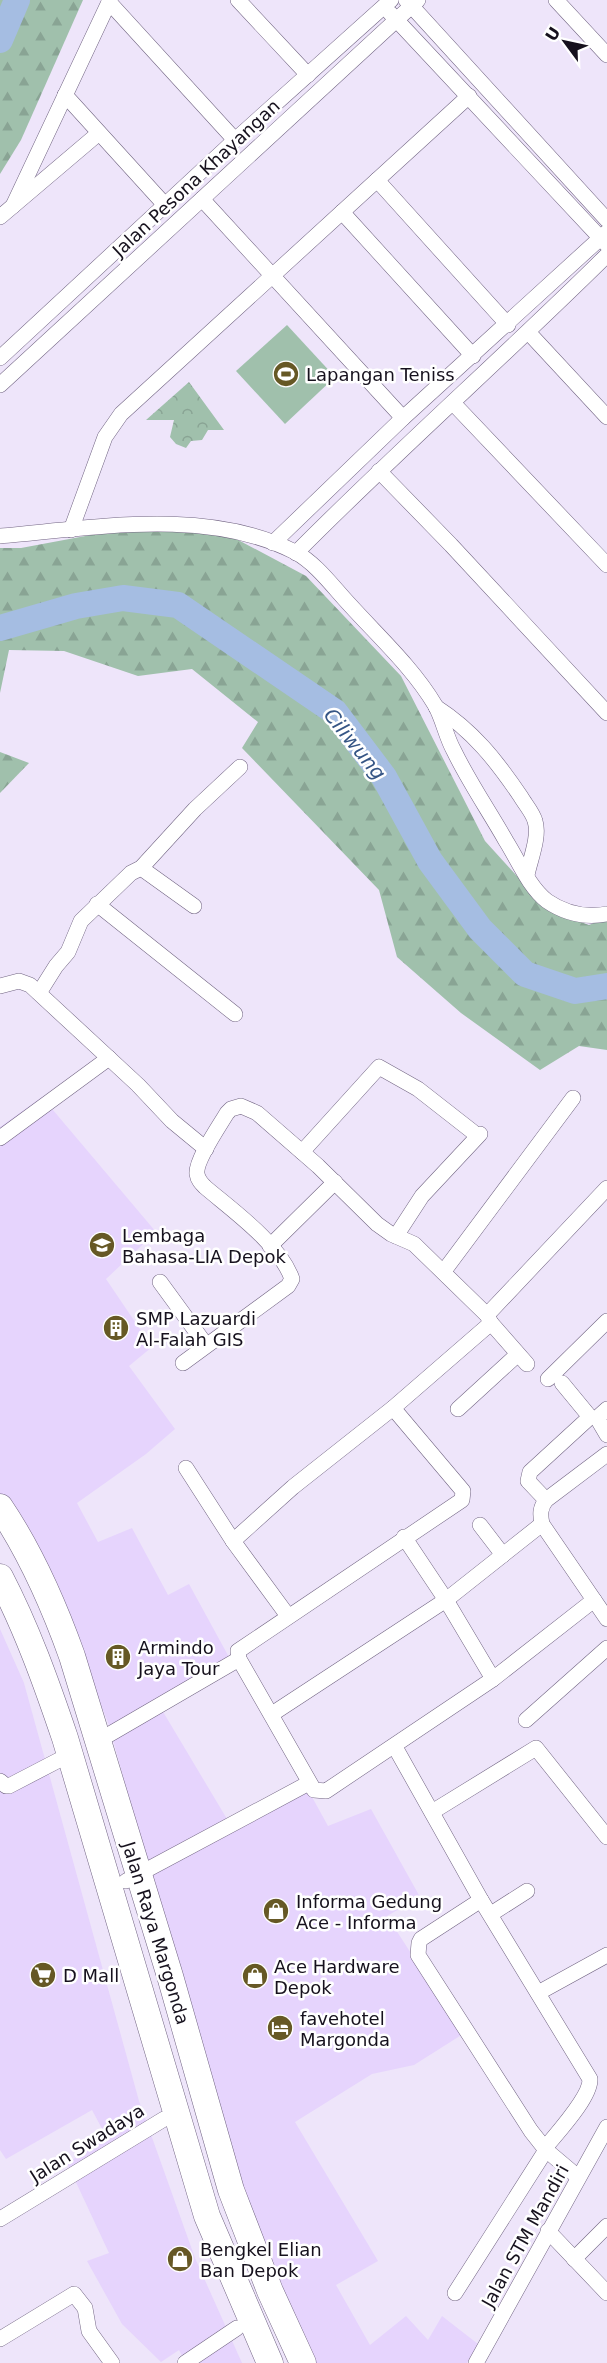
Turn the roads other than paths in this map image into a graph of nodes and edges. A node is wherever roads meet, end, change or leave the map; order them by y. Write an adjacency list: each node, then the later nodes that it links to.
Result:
1 (238, 0): 8 (street)
2 (556, 0): 7 (street)
3 (109, 1): 9 (street); 13 (street)
4 (385, 2): 6 (street); 8 (street, Jalan Pesona Khayangan)
5 (412, 2): 6 (street, Jalan Pesona Khayangan); 21 (street)
6 (397, 20): 10 (street); 14 (street, Jalan Pesona Khayangan)
7 (607, 55)
8 (308, 75): 11 (street, Jalan Pesona Khayangan)
9 (65, 95): 12 (street); 18 (street)
10 (469, 96): 15 (street); 22 (street)
11 (251, 126): 13 (street, Jalan Pesona Khayangan); 14 (street)
12 (99, 133): 17 (street); 18 (street)
13 (235, 141): 17 (street, Jalan Pesona Khayangan)
14 (265, 141): 16 (street, Jalan Pesona Khayangan)
15 (377, 180): 19 (street); 25 (street)
16 (202, 199): 24 (street); 29 (street, Jalan Pesona Khayangan)
17 (165, 205): 28 (street, Jalan Pesona Khayangan)
18 (13, 206): 20 (street)
19 (342, 212): 24 (street); 27 (street)
20 (0, 217)
21 (607, 220)
22 (605, 238): 25 (street)
23 (607, 255): 26 (street)
24 (272, 276): 32 (street); 34 (street)
25 (508, 325): 27 (street)
26 (529, 333): 30 (street); 31 (street)
27 (472, 356): 32 (street)
28 (0, 358)
29 (0, 385)
30 (453, 403): 33 (street); 38 (street)
31 (607, 417)
32 (403, 418): 36 (street)
33 (379, 471): 37 (street); 40 (street)
34 (70, 530): 35 (street); 36 (street)
35 (0, 536)
36 (273, 543): 37 (street)
37 (296, 553): 39 (street)
38 (607, 565)
39 (436, 707): 43 (street); 43 (street)
40 (607, 713)
41 (240, 767): 42 (street)
42 (141, 868): 44 (street); 45 (street)
43 (527, 875): 46 (street)
44 (97, 904): 48 (street); 49 (street)
45 (194, 906)
46 (607, 914)
47 (0, 986): 48 (street)
48 (39, 993): 50 (street)
49 (235, 1014)
50 (109, 1058): 52 (street); 53 (street)
51 (573, 1098): 59 (street)
52 (0, 1138)
53 (206, 1149): 54 (street); 58 (street)
54 (302, 1152): 55 (street); 57 (street)
55 (335, 1182): 57 (street); 58 (street)
56 (607, 1190): 61 (street)
57 (396, 1236): 59 (street)
58 (270, 1246): 63 (street)
59 (444, 1271): 61 (street)
60 (160, 1282): 63 (street)
61 (489, 1319): 65 (street); 66 (street)
62 (607, 1321): 71 (street)
63 (206, 1345): 64 (street)
64 (183, 1362)
65 (393, 1408): 75 (street); 77 (street)
66 (458, 1408)
67 (607, 1409): 68 (street)
68 (607, 1435)
69 (607, 1454): 71 (street)
70 (186, 1468): 77 (street)
71 (546, 1500): 73 (street)
72 (0, 1507): 90 (highway, Jalan Raya Margonda)
73 (542, 1524): 78 (street); 81 (street)
74 (480, 1525): 78 (street)
75 (404, 1537): 80 (street); 83 (street)
76 (0, 1538): 90 (highway, Jalan Raya Margonda)
77 (233, 1541): 83 (street)
78 (503, 1555): 80 (street)
79 (0, 1576): 90 (highway, Jalan Raya Margonda)
80 (446, 1600): 87 (street); 88 (street)
81 (594, 1600): 84 (street); 87 (street)
82 (0, 1603): 90 (highway, Jalan Raya Margonda)
83 (288, 1616): 86 (street)
84 (607, 1619)
85 (607, 1648): 89 (street)
86 (240, 1659): 88 (street); 90 (street)
87 (494, 1679): 91 (street)
88 (272, 1714): 93 (street)
89 (526, 1720)
90 (72, 1745): 92 (street); 96 (highway, Jalan Raya Margonda); 102 (highway, Jalan Raya Margonda); 106 (highway, Jalan Raya Margonda)
91 (395, 1747): 93 (street); 94 (street)
92 (0, 1781)
93 (309, 1783): 96 (street)
94 (432, 1812): 95 (street); 98 (street)
95 (604, 1827)
96 (133, 1878): 106 (highway, Jalan Raya Margonda)
97 (527, 1891): 99 (street)
98 (481, 1900): 99 (street); 104 (street)
99 (491, 1914): 101 (street)
100 (607, 1955): 101 (street)
101 (538, 1993): 104 (street)
102 (164, 2119): 106 (highway, Jalan Raya Margonda); 107 (street, Jalan Swadaya)
103 (606, 2130): 105 (street, Jalan STM Mandiri)
104 (546, 2149): 105 (street); 111 (street)
105 (578, 2177): 109 (street, Jalan STM Mandiri)
106 (215, 2212): 113 (highway, Jalan Raya Margonda); 118 (highway, Jalan Raya Margonda); 119 (highway, Jalan Raya Margonda); 120 (highway, Jalan Raya Margonda)
107 (0, 2219)
108 (607, 2226): 110 (street)
109 (549, 2231): 110 (street); 121 (street, Jalan STM Mandiri)
110 (574, 2259): 112 (street)
111 (455, 2293)
112 (607, 2293)
113 (237, 2328): 116 (street); 117 (highway, Jalan Raya Margonda)
114 (0, 2339): 115 (street)
115 (112, 2363)
116 (185, 2363)
117 (254, 2363)
118 (270, 2363)
119 (290, 2363)
120 (303, 2363)
121 (476, 2363)

